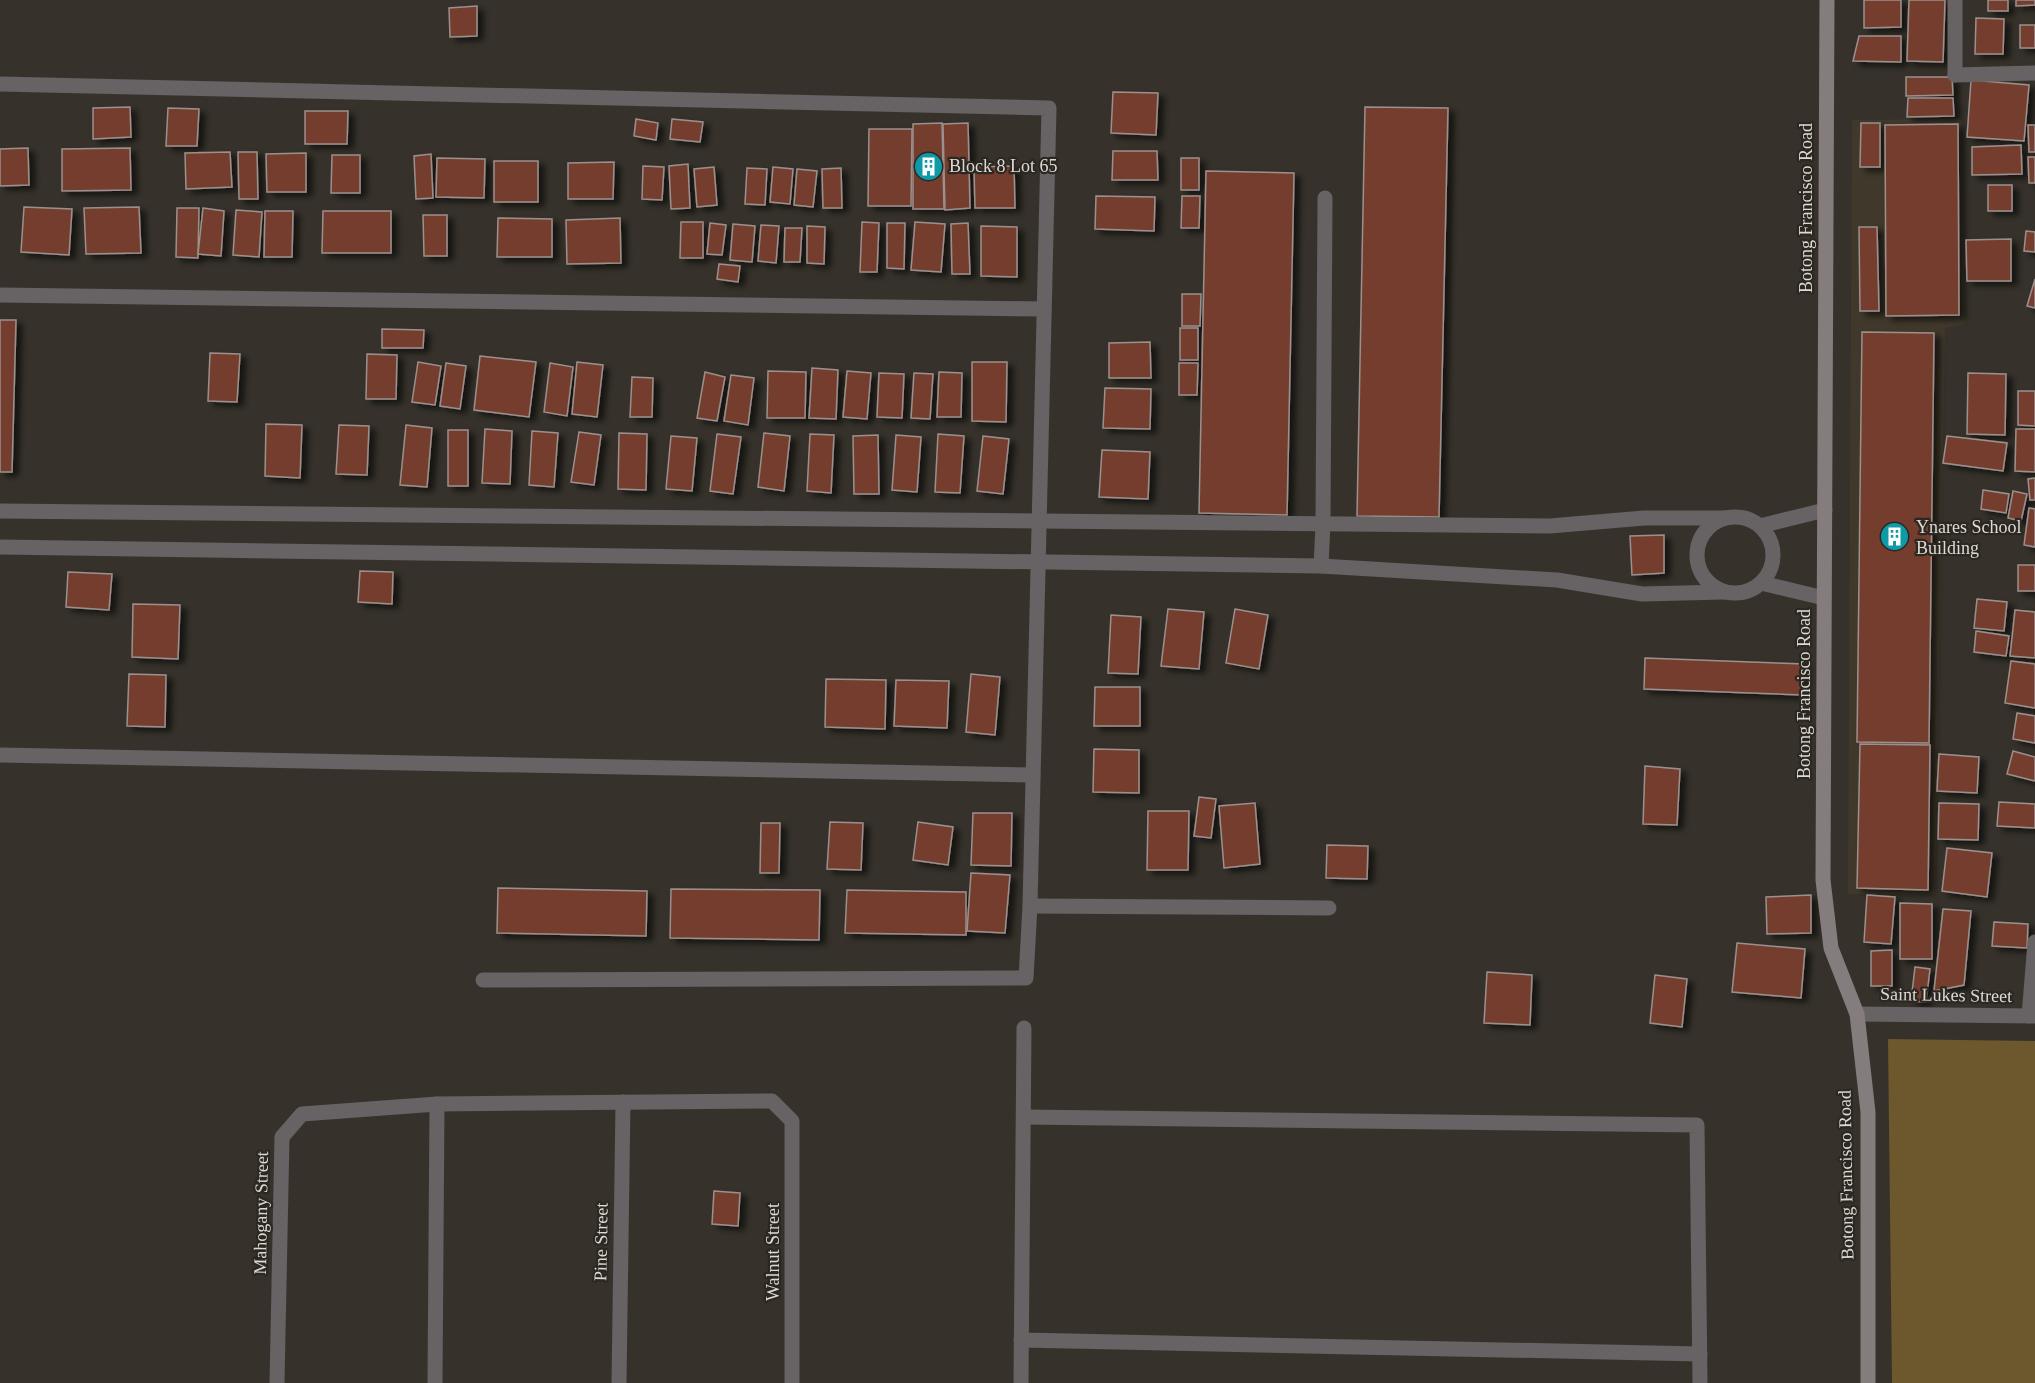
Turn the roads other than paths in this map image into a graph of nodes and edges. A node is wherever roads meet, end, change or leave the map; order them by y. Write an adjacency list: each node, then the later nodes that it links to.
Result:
1 (1827, 0): 8 (street, Botong Francisco Road)
2 (1955, 0): 3 (street)
3 (2035, 73)
4 (0, 84): 7 (street)
5 (1325, 198): 12 (street)
6 (0, 295): 7 (street)
7 (1044, 309): 11 (street)
8 (1825, 510): 13 (street); 19 (street, Botong Francisco Road)
9 (0, 511): 11 (street)
10 (1725, 518): 12 (street); 13 (street); 18 (street)
11 (1039, 521): 12 (street); 15 (street)
12 (1323, 524): 16 (street)
13 (1760, 526): 17 (street)
14 (0, 547): 15 (street)
15 (1038, 562): 16 (street); 21 (street)
16 (1321, 566): 18 (street)
17 (1761, 583): 18 (street); 19 (street)
18 (1724, 592)
19 (1824, 598): 26 (street, Botong Francisco Road)
20 (0, 755): 21 (street)
21 (1033, 775): 22 (street)
22 (1030, 906): 23 (street); 25 (street)
23 (1329, 908)
24 (2035, 942): 27 (street)
25 (483, 980)
26 (1857, 1014): 27 (street, Saint Lukes Street); 41 (street, Botong Francisco Road)
27 (2032, 1016)
28 (1024, 1028): 31 (street)
29 (623, 1102): 30 (street, Mahogany Street); 32 (street, Mahogany Street); 37 (street, Pine Street)
30 (437, 1104): 35 (street, Mahogany Street); 36 (street)
31 (1024, 1117): 33 (street); 34 (street)
32 (792, 1121): 38 (street, Walnut Street)
33 (1022, 1340): 34 (street); 39 (street)
34 (1700, 1354): 40 (street)
35 (277, 1383)
36 (435, 1383)
37 (619, 1383)
38 (792, 1383)
39 (1021, 1383)
40 (1700, 1383)
41 (1868, 1383)

